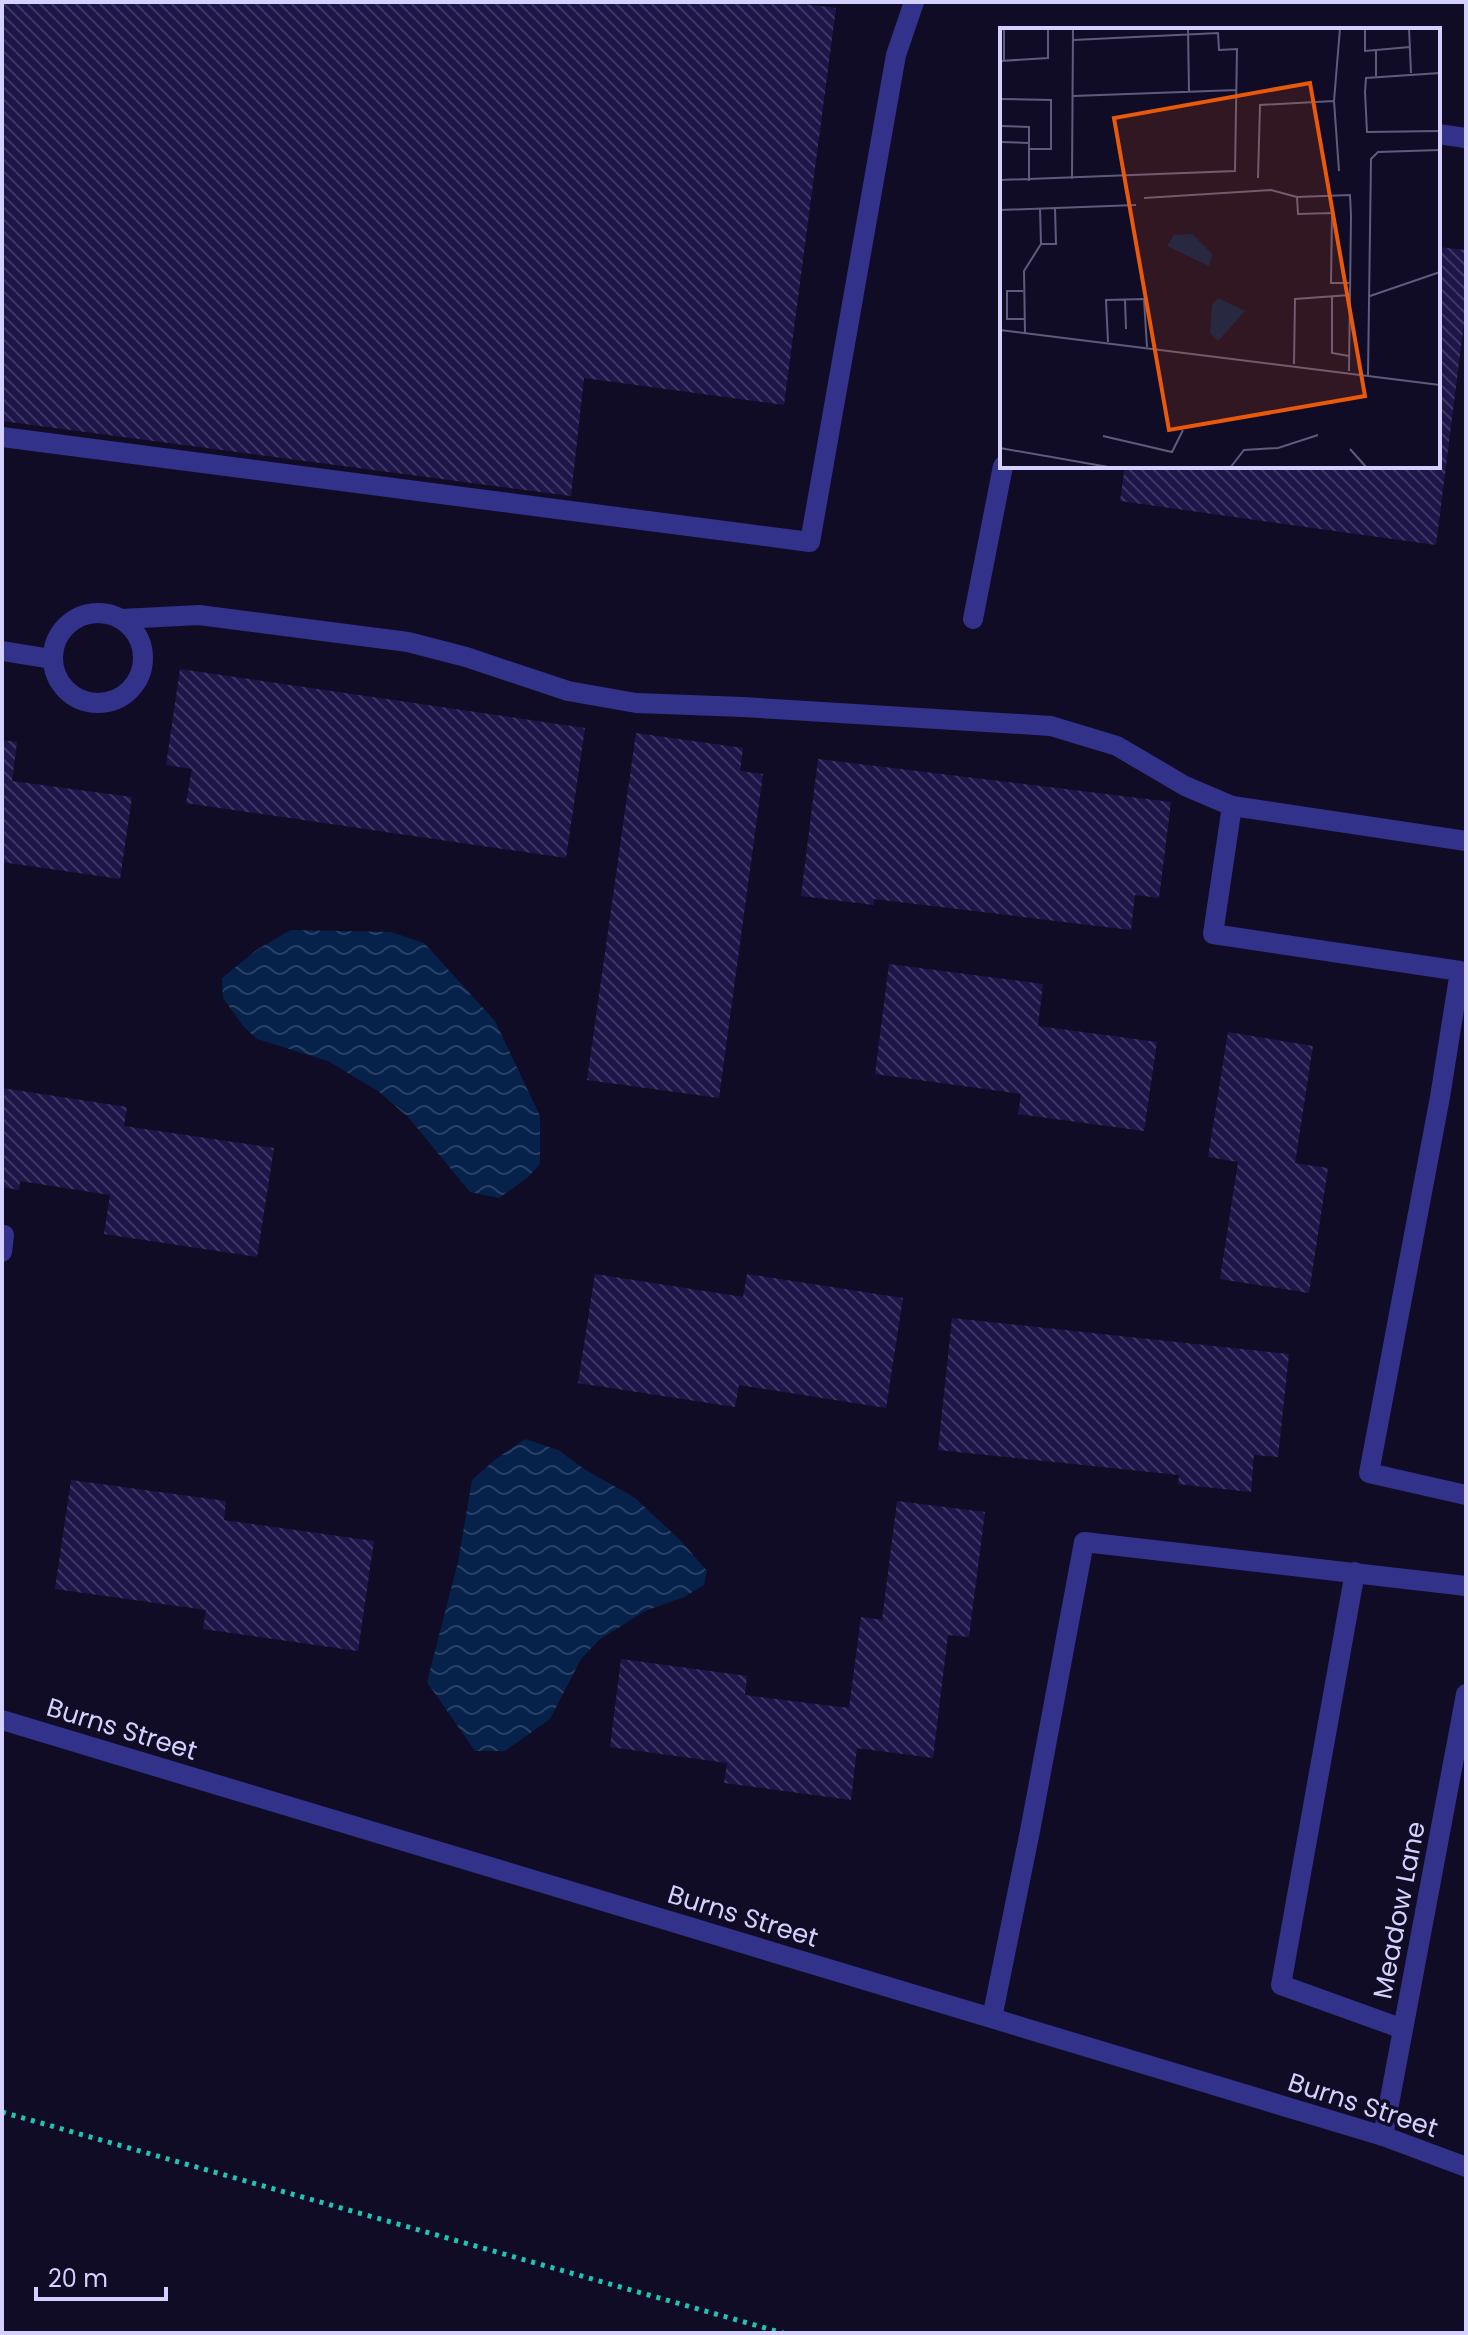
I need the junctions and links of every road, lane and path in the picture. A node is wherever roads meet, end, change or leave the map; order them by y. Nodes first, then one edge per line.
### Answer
1 (914, 2) edge
2 (1440, 134) edge
3 (1466, 138) edge
4 (2, 437) edge
5 (1003, 468) edge
6 (121, 619) junction
7 (973, 619) dead end
8 (2, 651) edge
9 (52, 659) junction
10 (1232, 806) junction
11 (1466, 841) edge
12 (1463, 971) edge
13 (1466, 1495) edge
14 (1355, 1572) junction
15 (1466, 1586) edge
16 (1466, 1694) edge
17 (2, 1720) edge
18 (992, 2018) junction
19 (1403, 2029) junction
20 (2, 2112) edge
21 (1383, 2136) junction
22 (1466, 2167) edge
23 (783, 2333) edge

1 - 4 street
2 - 3 street
5 - 7 street
6 - 9 street
6 - 9 street
6 - 10 street
8 - 9 street
10 - 11 street
10 - 12 street
12 - 13 street
14 - 15 street
14 - 18 street
14 - 19 street
16 - 19 street, Meadow Lane
17 - 18 street, Burns Street
18 - 21 street, Burns Street
19 - 21 street, Meadow Lane
20 - 23 path
21 - 22 street, Burns Street

